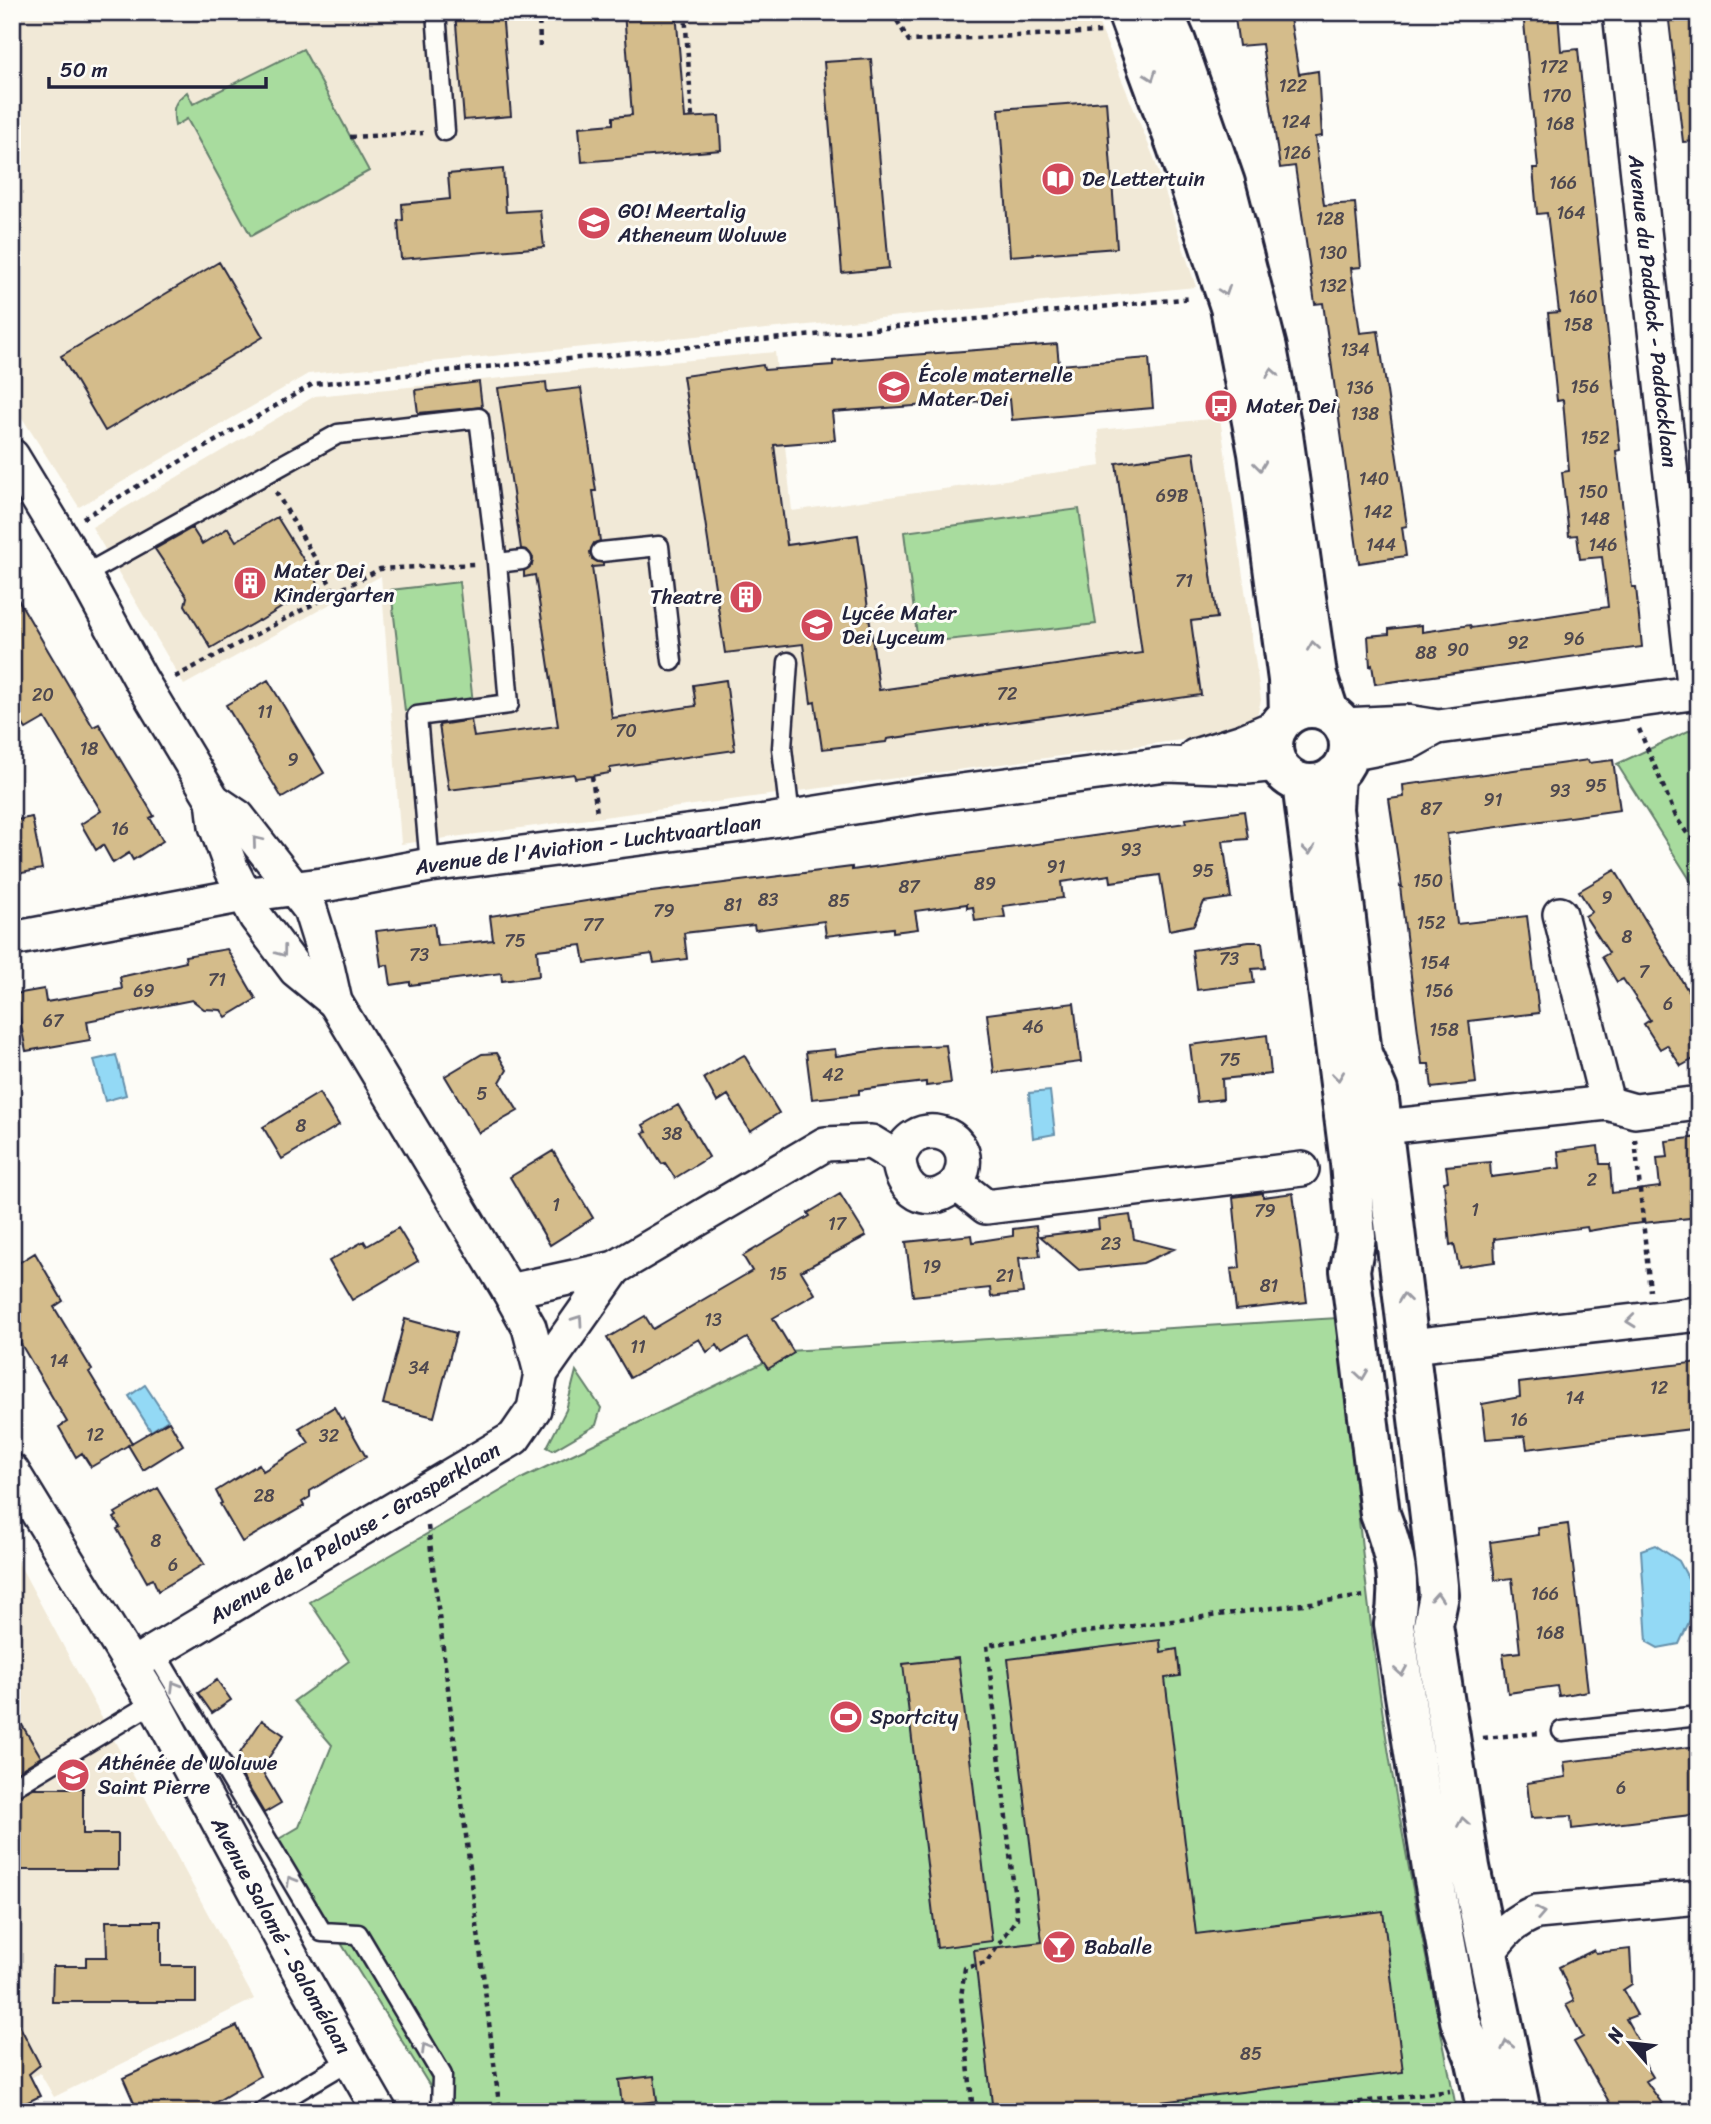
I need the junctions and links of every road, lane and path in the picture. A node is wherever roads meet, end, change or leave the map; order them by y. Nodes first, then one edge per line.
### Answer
1 (436, 12) edge
2 (539, 12) edge
3 (685, 12) edge
4 (892, 12) edge
5 (1620, 12) edge
6 (1140, 16) edge
7 (540, 46) dead end
8 (692, 118) dead end
9 (446, 131) joint
10 (350, 137) dead end
11 (1226, 295) junction
12 (12, 456) edge
13 (266, 474) junction
14 (58, 532) junction
15 (601, 551) dead end
16 (522, 560) dead end
17 (497, 562) junction
18 (84, 576) junction
19 (336, 594) junction
20 (672, 661) dead end
21 (788, 662) dead end
22 (168, 672) dead end
23 (1697, 693) edge
24 (1627, 702) junction
25 (1284, 720) junction
26 (1322, 752) junction
27 (1166, 764) junction
28 (213, 800) junction
29 (790, 817) junction
30 (1699, 850) edge
31 (430, 865) junction
32 (295, 888) junction
33 (244, 895) junction
34 (1560, 914) dead end
35 (12, 939) edge
36 (335, 1002) junction
37 (1607, 1103) junction
38 (1699, 1103) edge
39 (1383, 1127) junction
40 (1635, 1143) dead end
41 (899, 1159) junction
42 (1302, 1169) dead end
43 (957, 1184) junction
44 (615, 1268) junction
45 (509, 1291) junction
46 (1699, 1314) edge
47 (1652, 1319) junction
48 (1410, 1346) junction
49 (541, 1373) junction
50 (12, 1471) edge
51 (414, 1498) junction
52 (1367, 1596) dead end
53 (144, 1658) junction
54 (154, 1702) junction
55 (1699, 1716) edge
56 (1562, 1731) joint
57 (1451, 1742) junction
58 (12, 1788) edge
59 (1699, 1897) edge
60 (1488, 1953) junction
61 (350, 2060) junction
62 (1485, 2100) edge
63 (262, 2112) edge
64 (380, 2112) edge
65 (441, 2112) edge
66 (500, 2112) edge
67 (973, 2112) edge
68 (1279, 2112) edge
69 (1521, 2112) edge

1 - 9 lane
2 - 7 path
3 - 8 path
4 - 6 path
5 - 23 street, Avenue du Paddock - Paddocklaan
6 -> 11 street
26 -> 6 street
9 - 10 path
11 - 14 path
11 -> 25 street
12 - 14 street
13 - 17 lane
13 - 18 lane
13 - 19 path
14 - 18 street
15 - 20 lane
16 - 17 lane
17 - 19 path
17 - 31 lane
18 - 28 street
19 - 22 path
21 - 29 lane
23 - 24 street, Avenue de l'Aviation - Luchtvaartlaan
24 - 26 street, Avenue de l'Aviation - Luchtvaartlaan
24 - 30 path
25 - 26 street
25 - 26 street
25 - 27 street, Avenue de l'Aviation - Luchtvaartlaan
26 - 27 street, Avenue de l'Aviation - Luchtvaartlaan
26 - 39 street
26 -> 62 street
27 - 29 street, Avenue de l'Aviation - Luchtvaartlaan
32 -> 28 street
28 - 33 street
29 - 31 street, Avenue de l'Aviation - Luchtvaartlaan
31 - 32 street, Avenue de l'Aviation - Luchtvaartlaan
32 - 33 street, Avenue de l'Aviation - Luchtvaartlaan
32 - 36 street
33 - 35 street, Avenue de l'Aviation - Luchtvaartlaan
33 -> 36 street
34 - 37 street
36 - 45 street
37 - 38 street
37 - 39 street
48 -> 39 street
40 - 47 path
41 - 43 street
41 - 43 street
41 - 44 street, Avenue de la Pelouse - Grasperklaan
42 - 43 street
44 - 45 street, Avenue de la Pelouse - Grasperklaan
49 -> 44 street, Avenue de la Pelouse - Grasperklaan
45 - 49 street
46 - 47 street
47 -> 48 street
57 -> 48 street
49 - 51 street, Avenue de la Pelouse - Grasperklaan
50 - 53 street, Avenue Salomé - Salomélaan
51 - 53 street, Avenue de la Pelouse - Grasperklaan
51 - 66 path
52 - 67 path
53 - 54 street, Avenue Salomé - Salomélaan
65 -> 53 lane
54 - 58 lane
54 - 61 street, Avenue Salomé - Salomélaan
55 - 56 lane
56 - 57 path
60 -> 57 street
60 -> 59 street
69 -> 60 street
61 - 63 lane
61 - 64 street, Avenue Salomé - Salomélaan
62 - 68 path

